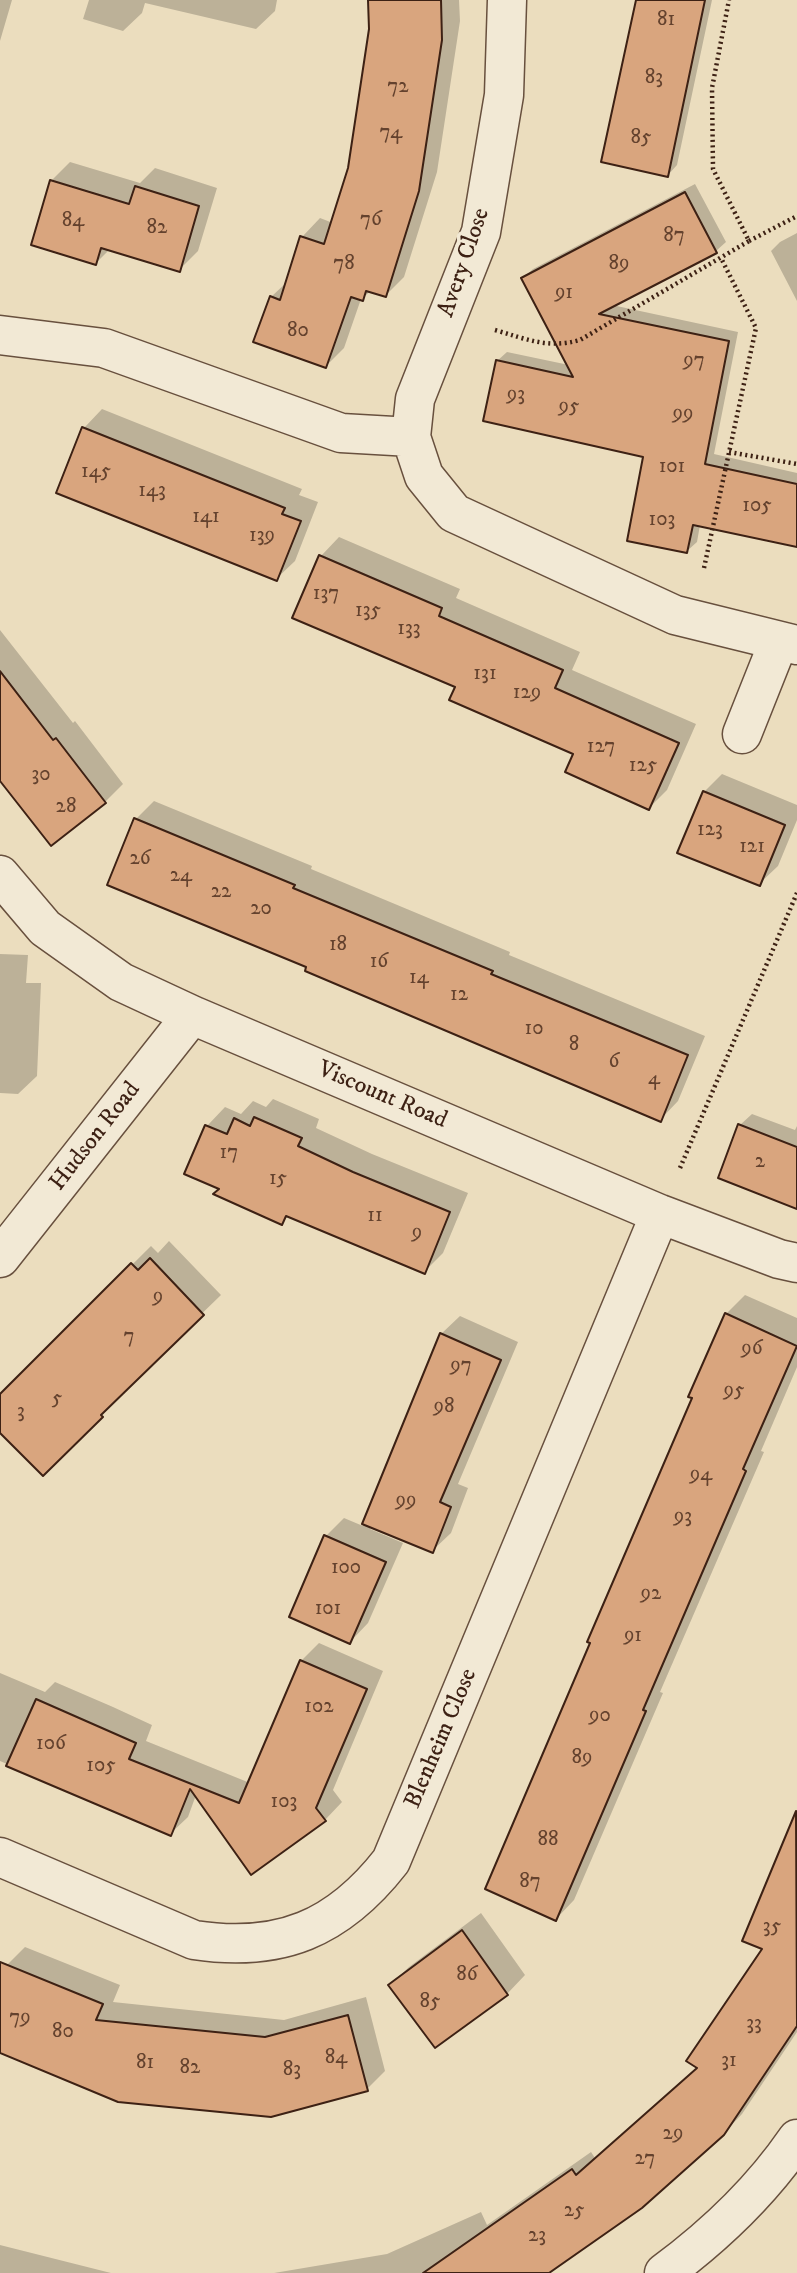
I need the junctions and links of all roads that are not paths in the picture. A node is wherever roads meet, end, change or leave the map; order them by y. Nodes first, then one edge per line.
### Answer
1 (507, 0) edge
2 (0, 335) edge
3 (411, 437) junction
4 (788, 643) edge
5 (742, 734) dead end
6 (0, 876) edge
7 (192, 1016) junction
8 (660, 1214) junction
9 (0, 1258) edge
10 (797, 1263) edge
11 (0, 1857) edge
12 (797, 2139) edge
13 (664, 2273) edge

1 - 3 street, Avery Close
2 - 3 street
3 - 4 street, Avery Close
4 - 5 street, Avery Close
6 - 7 street, Viscount Road
7 - 8 street, Viscount Road
7 - 9 street, Hudson Road
8 - 10 street, Viscount Road
8 - 11 street, Blenheim Close
12 - 13 street

